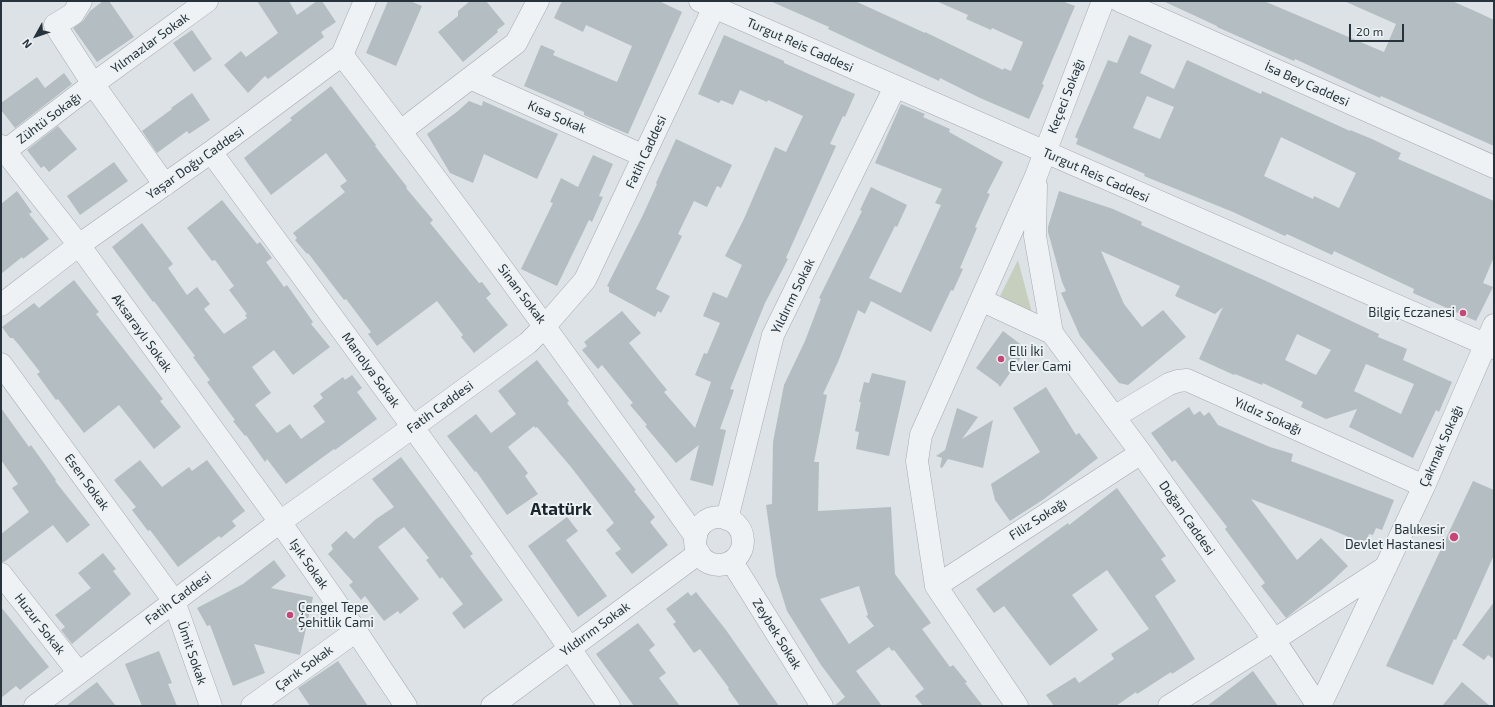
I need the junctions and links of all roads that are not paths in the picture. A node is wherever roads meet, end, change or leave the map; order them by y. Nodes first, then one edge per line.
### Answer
1 (81, 1) edge
2 (207, 1) edge
3 (365, 1) edge
4 (538, 1) edge
5 (1103, 1) edge
6 (1120, 1) edge
7 (710, 3) edge
8 (342, 55) junction
9 (470, 78) junction
10 (93, 84) junction
11 (895, 87) junction
12 (401, 131) junction
13 (3, 149) edge
14 (211, 152) junction
15 (1044, 153) junction
16 (644, 156) junction
17 (1494, 167) edge
18 (1036, 176) junction
19 (165, 185) junction
20 (79, 245) junction
21 (981, 300) junction
22 (1, 305) edge
23 (545, 326) junction
24 (1052, 333) junction
25 (1491, 339) edge
26 (1, 364) edge
27 (1114, 417) junction
28 (413, 427) junction
29 (1141, 453) junction
30 (1424, 486) junction
31 (727, 519) junction
32 (280, 522) junction
33 (697, 545) junction
34 (732, 562) junction
35 (1386, 567) junction
36 (1, 574) edge
37 (936, 586) junction
38 (174, 600) junction
39 (356, 631) junction
40 (1274, 640) junction
41 (570, 648) junction
42 (79, 673) junction
43 (1180, 703) edge
44 (35, 706) edge
45 (211, 706) edge
46 (252, 706) edge
47 (406, 706) edge
48 (492, 706) edge
49 (609, 706) edge
50 (822, 706) edge
51 (1017, 706) edge
52 (1319, 706) edge

1 - 10 street
2 - 10 street, Yılmazlar Sokak
3 - 8 street
4 - 9 street
5 - 15 street, Keçeci Sokağı
6 - 17 street, İsa Bey Caddesi
7 - 11 street, Turgut Reis Caddesi
7 - 16 street, Fatih Caddesi
8 - 12 street, Sinan Sokak
8 - 14 street, Yaşar Doğu Caddesi
9 - 12 street
9 - 16 street, Kısa Sokak
10 - 13 street, Zühtü Sokağı
10 - 19 street
11 - 15 street, Turgut Reis Caddesi
11 - 31 street, Yıldırım Sokak
12 - 23 street, Sinan Sokak
13 - 20 street, Aksaraylı Sokak
14 - 19 street, Yaşar Doğu Caddesi
14 - 28 street, Manolya Sokak
15 - 18 street, Keçeci Sokağı
15 - 25 street, Turgut Reis Caddesi
16 - 23 street, Fatih Caddesi
18 - 21 street, Keçeci Sokağı
18 - 24 street, Doğan Caddesi
19 - 20 street, Yaşar Doğu Caddesi
20 - 22 street, Yaşar Doğu Caddesi
20 - 32 street, Aksaraylı Sokak
21 - 24 street, Doğan Caddesi
21 - 37 street, Keçeci Sokağı
23 - 28 street, Fatih Caddesi
23 - 33 street, Sinan Sokak
24 - 27 street, Doğan Caddesi
25 - 30 street, Çakmak Sokağı
26 - 38 street, Esen Sokak
27 - 29 street, Doğan Caddesi
27 - 30 street, Yıldız Sokağı
28 - 32 street, Fatih Caddesi
28 - 41 street, Manolya Sokak
29 - 37 street, Filiz Sokağı
29 - 40 street, Doğan Caddesi
30 - 35 street, Çakmak Sokağı
31 - 33 street
31 - 34 street
32 - 38 street, Fatih Caddesi
32 - 39 street, Işık Sokak
33 - 34 street
33 - 41 street, Yıldırım Sokak
34 - 50 street, Zeybek Sokak
35 - 40 street
35 - 52 street, Çakmak Sokağı
36 - 42 street, Huzur Sokak
37 - 51 street
38 - 42 street, Fatih Caddesi
38 - 45 street, Ümit Sokak
39 - 46 street, Çarık Sokak
39 - 47 street, Işık Sokak
40 - 43 street
40 - 52 street, Doğan Caddesi
41 - 48 street, Yıldırım Sokak
41 - 49 street, Manolya Sokak
42 - 44 street, Fatih Caddesi

